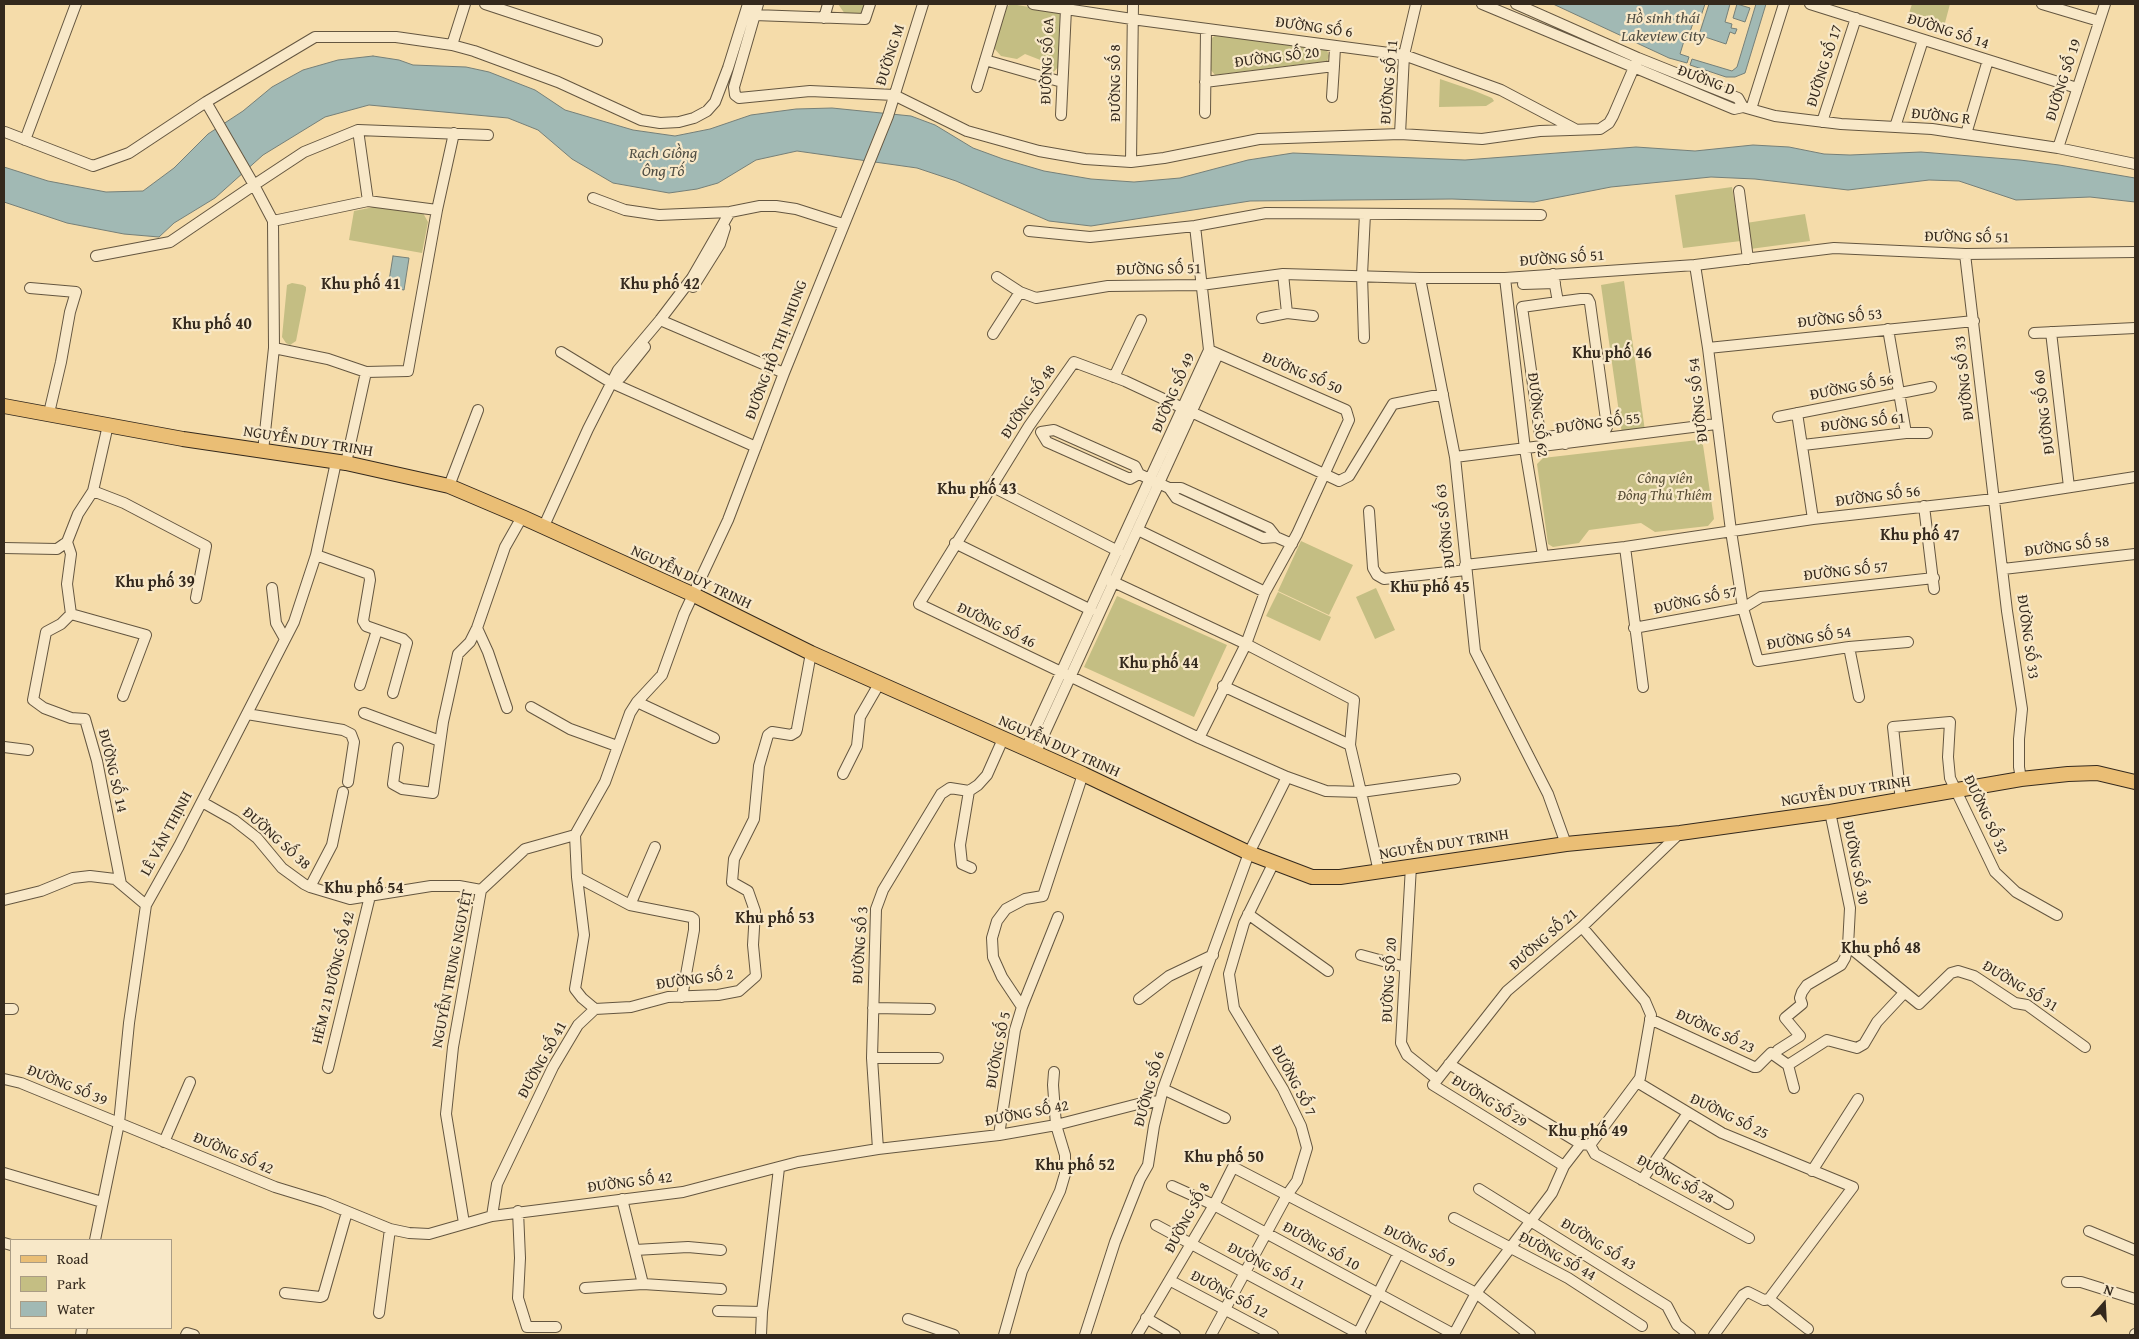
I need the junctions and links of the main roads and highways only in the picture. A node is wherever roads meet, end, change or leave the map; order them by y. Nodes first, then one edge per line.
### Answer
1 (4, 406) edge
2 (2135, 782) edge

1 - 2 main road, NGUYỄN DUY TRINH

